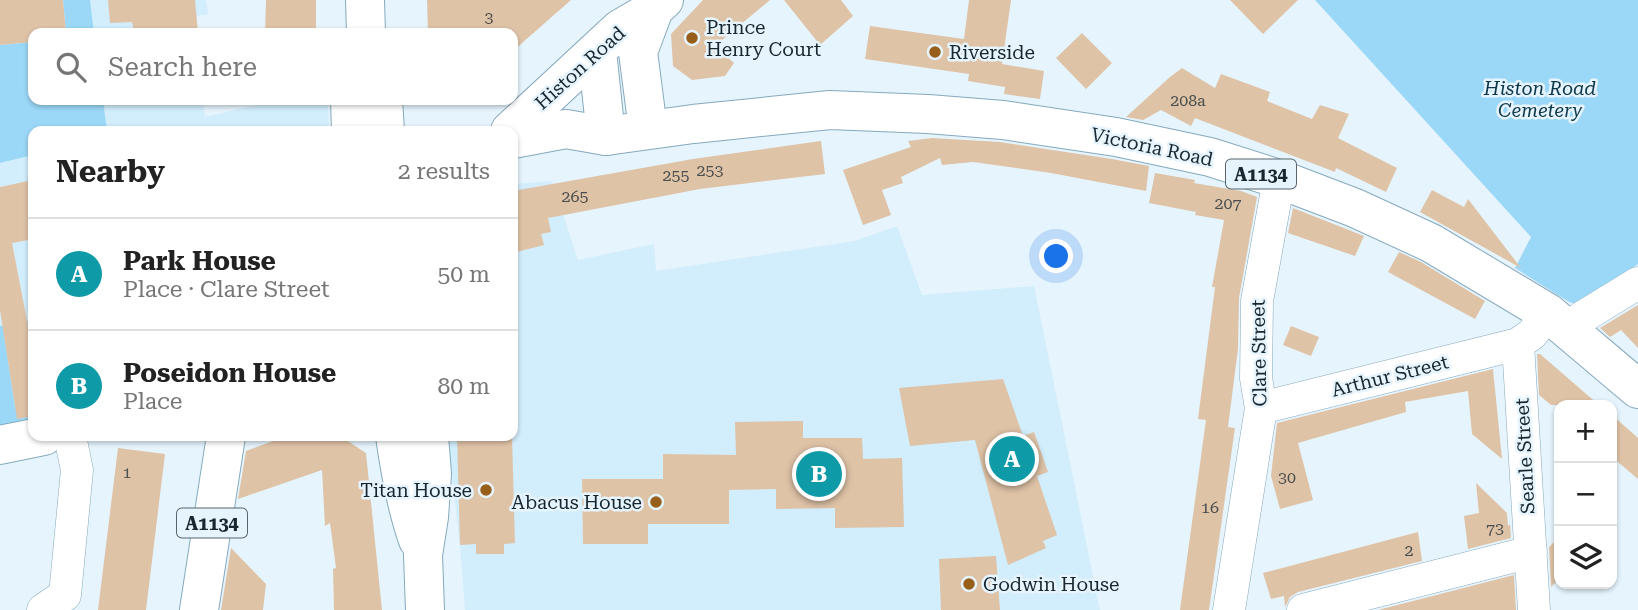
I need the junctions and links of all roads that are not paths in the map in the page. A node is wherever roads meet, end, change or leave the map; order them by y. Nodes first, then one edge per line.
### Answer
1 (365, 0) edge
2 (659, 4) edge
3 (366, 28) edge
4 (597, 51) junction
5 (350, 105) edge
6 (383, 105) edge
7 (351, 126) edge
8 (384, 126) edge
9 (515, 126) edge
10 (648, 129) junction
11 (606, 135) junction
12 (518, 138) edge
13 (518, 165) edge
14 (1279, 179) junction
15 (1638, 282) edge
16 (1558, 322) junction
17 (1518, 344) junction
18 (1638, 389) edge
19 (1261, 408) junction
20 (28, 439) edge
21 (71, 441) edge
22 (225, 441) edge
23 (396, 441) edge
24 (429, 441) edge
25 (0, 445) edge
26 (1531, 552) junction
27 (423, 555) junction
28 (43, 610) edge
29 (199, 610) edge
30 (425, 610) edge
31 (1230, 610) edge
32 (1303, 610) edge
33 (1534, 610) edge

1 - 3 main road
2 - 4 main road, Histon Road
2 - 10 main road, Histon Road
4 - 9 main road, Histon Road
4 - 11 main road
5 - 7 main road
6 - 8 main road
10 - 11 main road, Victoria Road / A1134
10 - 14 main road, Victoria Road / A1134
11 - 12 main road, Victoria Road / A1134
11 - 13 main road, Victoria Road / A1134
14 - 16 main road, Victoria Road / A1134
14 - 19 street, Clare Street
15 - 16 street
16 - 17 street
16 - 18 main road, Victoria Road / A1134
17 - 19 street, Arthur Street
17 - 26 street, Searle Street
19 - 31 street, Clare Street
20 - 25 main road
21 - 28 street
22 - 29 main road, A1134
23 - 27 main road
24 - 27 main road
26 - 32 street
26 - 33 street, Searle Street
27 - 30 main road

